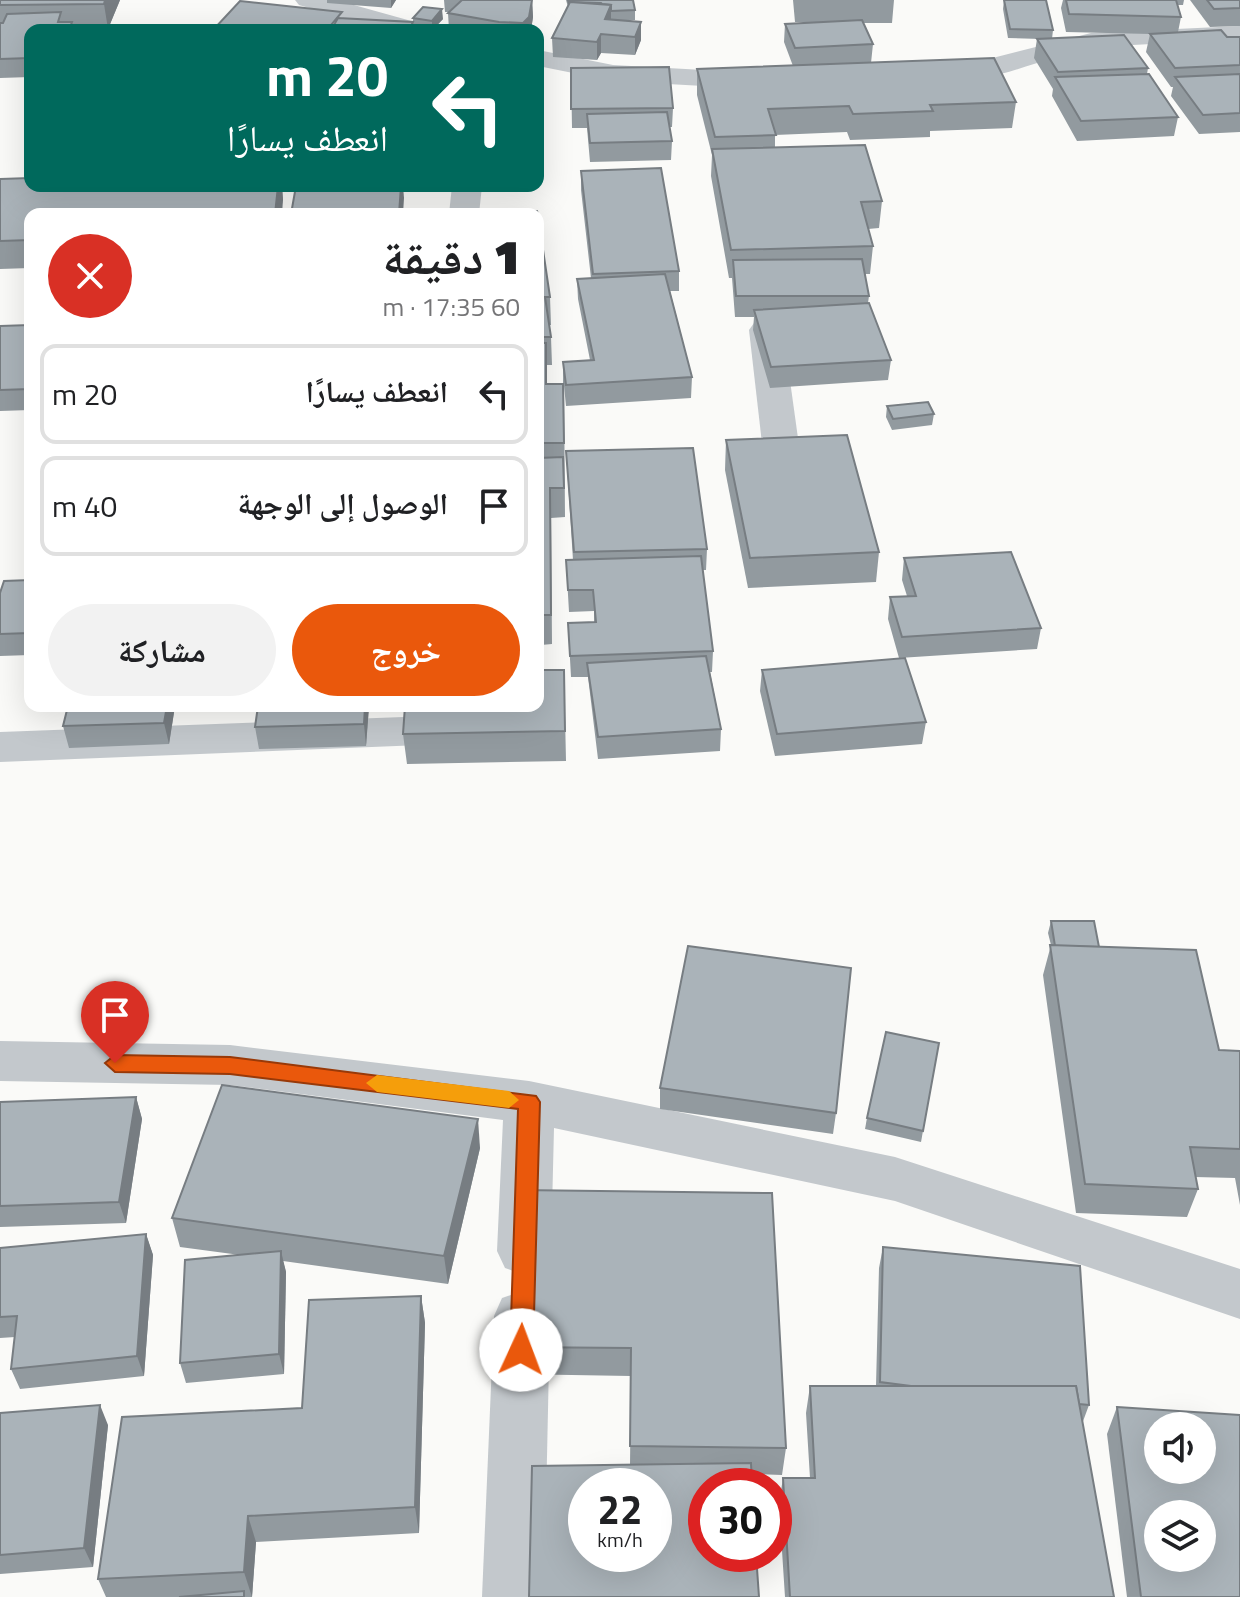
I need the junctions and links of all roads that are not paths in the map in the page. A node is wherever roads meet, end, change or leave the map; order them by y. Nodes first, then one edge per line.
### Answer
1 (308, 0) edge
2 (392, 24) edge
3 (1033, 26) edge
4 (1240, 34) edge
5 (1047, 53) junction
6 (544, 59) edge
7 (906, 76) edge
8 (780, 82) edge
9 (761, 295) edge
10 (787, 521) edge
11 (454, 712) edge
12 (0, 747) edge
13 (0, 1061) edge
14 (529, 1102) junction
15 (1240, 1294) edge
16 (513, 1597) edge

1 - 2 street
3 - 5 street
4 - 5 street
5 - 7 street
6 - 8 street
9 - 10 street
11 - 12 street
13 - 14 street
14 - 15 street
14 - 16 street

